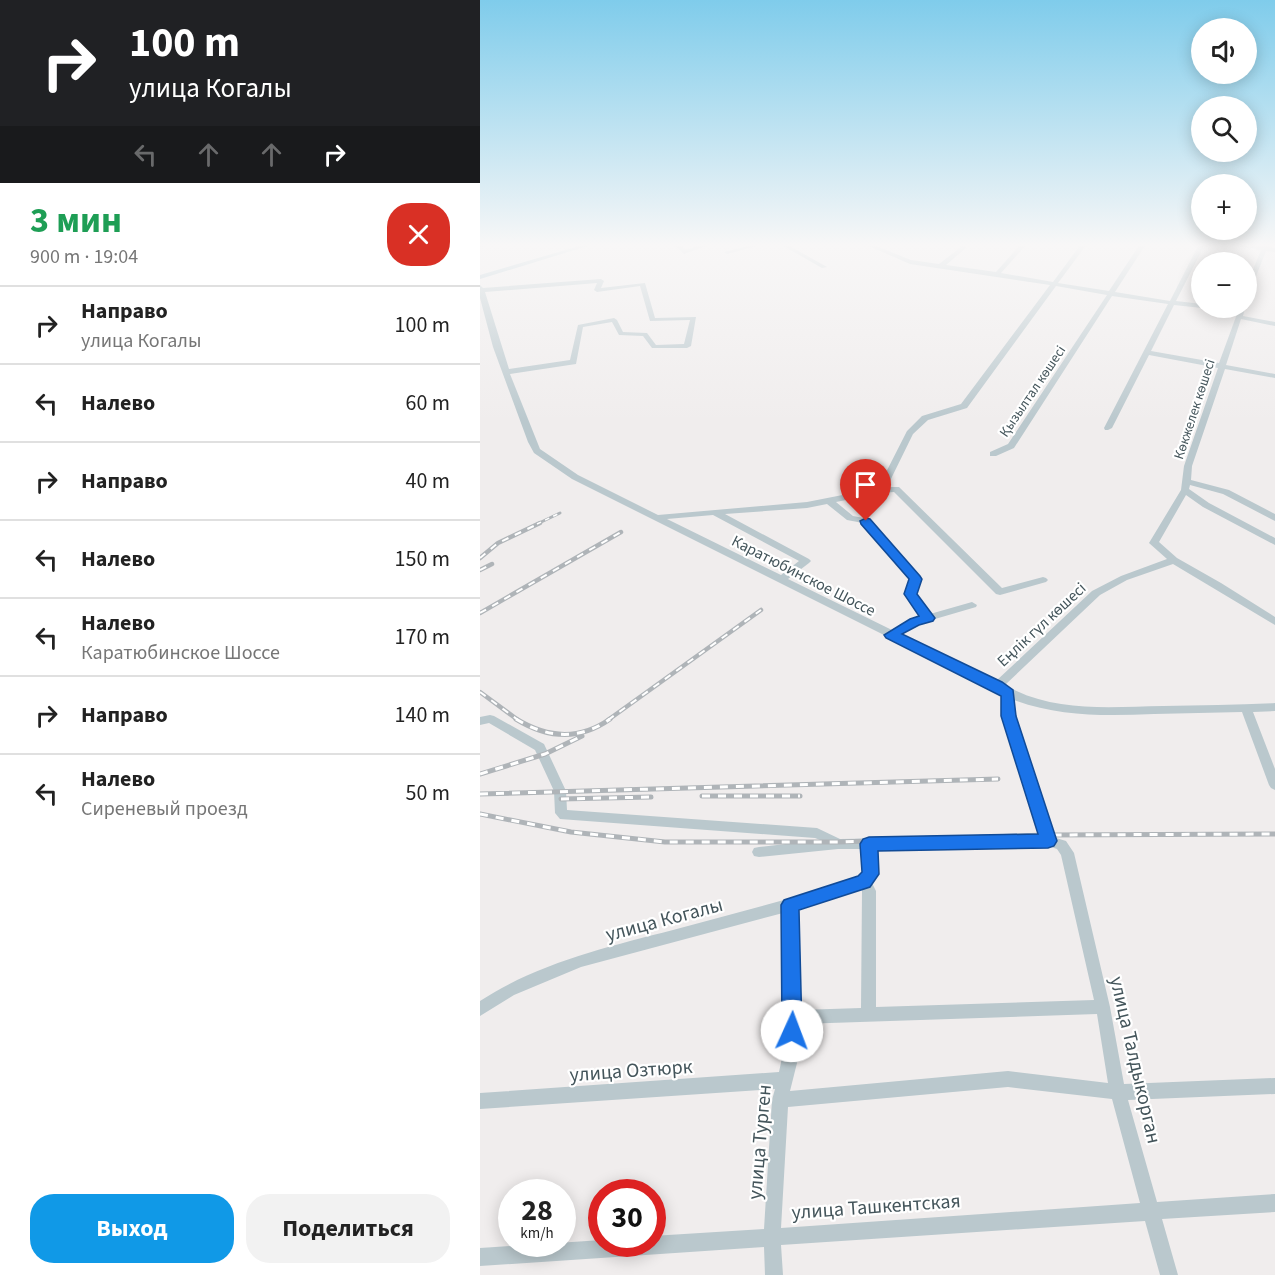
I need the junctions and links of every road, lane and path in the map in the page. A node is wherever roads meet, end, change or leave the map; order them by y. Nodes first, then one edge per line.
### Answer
1 (485, 304) edge
2 (648, 304) edge
3 (1040, 304) edge
4 (1106, 304) edge
5 (1171, 304) edge
6 (1238, 318) edge
7 (1257, 318) edge
8 (1275, 324) edge
9 (1146, 352) junction
10 (1222, 366) junction
11 (506, 372) junction
12 (1275, 376) edge
13 (1108, 428) dead end
14 (993, 454) dead end
15 (1186, 486) junction
16 (881, 490) junction
17 (828, 501) junction
18 (714, 513) junction
19 (658, 518) junction
20 (1275, 518) edge
21 (1275, 542) edge
22 (1174, 560) junction
23 (780, 580) junction
24 (1043, 580) dead end
25 (972, 605) dead end
26 (928, 618) junction
27 (1275, 622) edge
28 (891, 635) junction
29 (996, 686) junction
30 (1008, 694) junction
31 (1275, 707) edge
32 (1246, 708) junction
33 (480, 721) edge
34 (1275, 785) edge
35 (1048, 841) junction
36 (838, 844) junction
37 (869, 844) junction
38 (759, 852) dead end
39 (864, 882) junction
40 (790, 905) junction
41 (1103, 1007) junction
42 (480, 1009) edge
43 (868, 1014) junction
44 (793, 1017) junction
45 (784, 1080) junction
46 (1275, 1086) edge
47 (1118, 1092) junction
48 (780, 1100) junction
49 (480, 1101) edge
50 (1275, 1203) edge
51 (1151, 1211) junction
52 (772, 1236) junction
53 (480, 1257) edge
54 (774, 1275) edge
55 (1168, 1275) edge

1 - 11 street, Каратюбинское Шоссе
2 - 11 street
3 - 16 street
4 - 14 street, Қызылтал көшесі
5 - 9 street
6 - 10 street, Көкжелек көшесі
7 - 8 street
9 - 10 street
9 - 13 street
10 - 12 street
10 - 15 street, Көкжелек көшесі
11 - 19 street, Каратюбинское Шоссе
15 - 20 street
15 - 21 street
15 - 22 street, Көкжелек көшесі
16 - 17 street
16 - 24 street
17 - 18 street
17 - 26 street
18 - 19 street
18 - 23 street
19 - 23 street, Каратюбинское Шоссе
22 - 27 street
22 - 29 street, Еңлік гүл көшесі
23 - 28 street, Каратюбинское Шоссе
25 - 26 street
26 - 28 street
28 - 29 street, Каратюбинское Шоссе
29 - 30 street, Каратюбинское Шоссе
30 - 32 street, Каратюбинское Шоссе
30 - 35 street
31 - 32 street, Каратюбинское Шоссе
32 - 34 street
33 - 36 street
35 - 37 street
35 - 41 street, улица Талдыкорган
36 - 37 street
36 - 38 street
37 - 39 street
39 - 40 street, улица Когалы
39 - 43 street
40 - 42 street, улица Когалы
40 - 44 street, улица Турген
41 - 43 street
41 - 47 street, улица Талдыкорган
43 - 44 street
44 - 45 street, улица Турген
45 - 48 street, улица Турген
45 - 49 street, улица Озтюрк
46 - 47 street
47 - 48 street
47 - 51 street, улица Талдыкорган
48 - 52 street, улица Турген
50 - 51 street, улица Ташкентская
51 - 52 street, улица Ташкентская
51 - 55 street, улица Талдыкорган
52 - 53 street, улица Ташкентская
52 - 54 street, улица Турген

